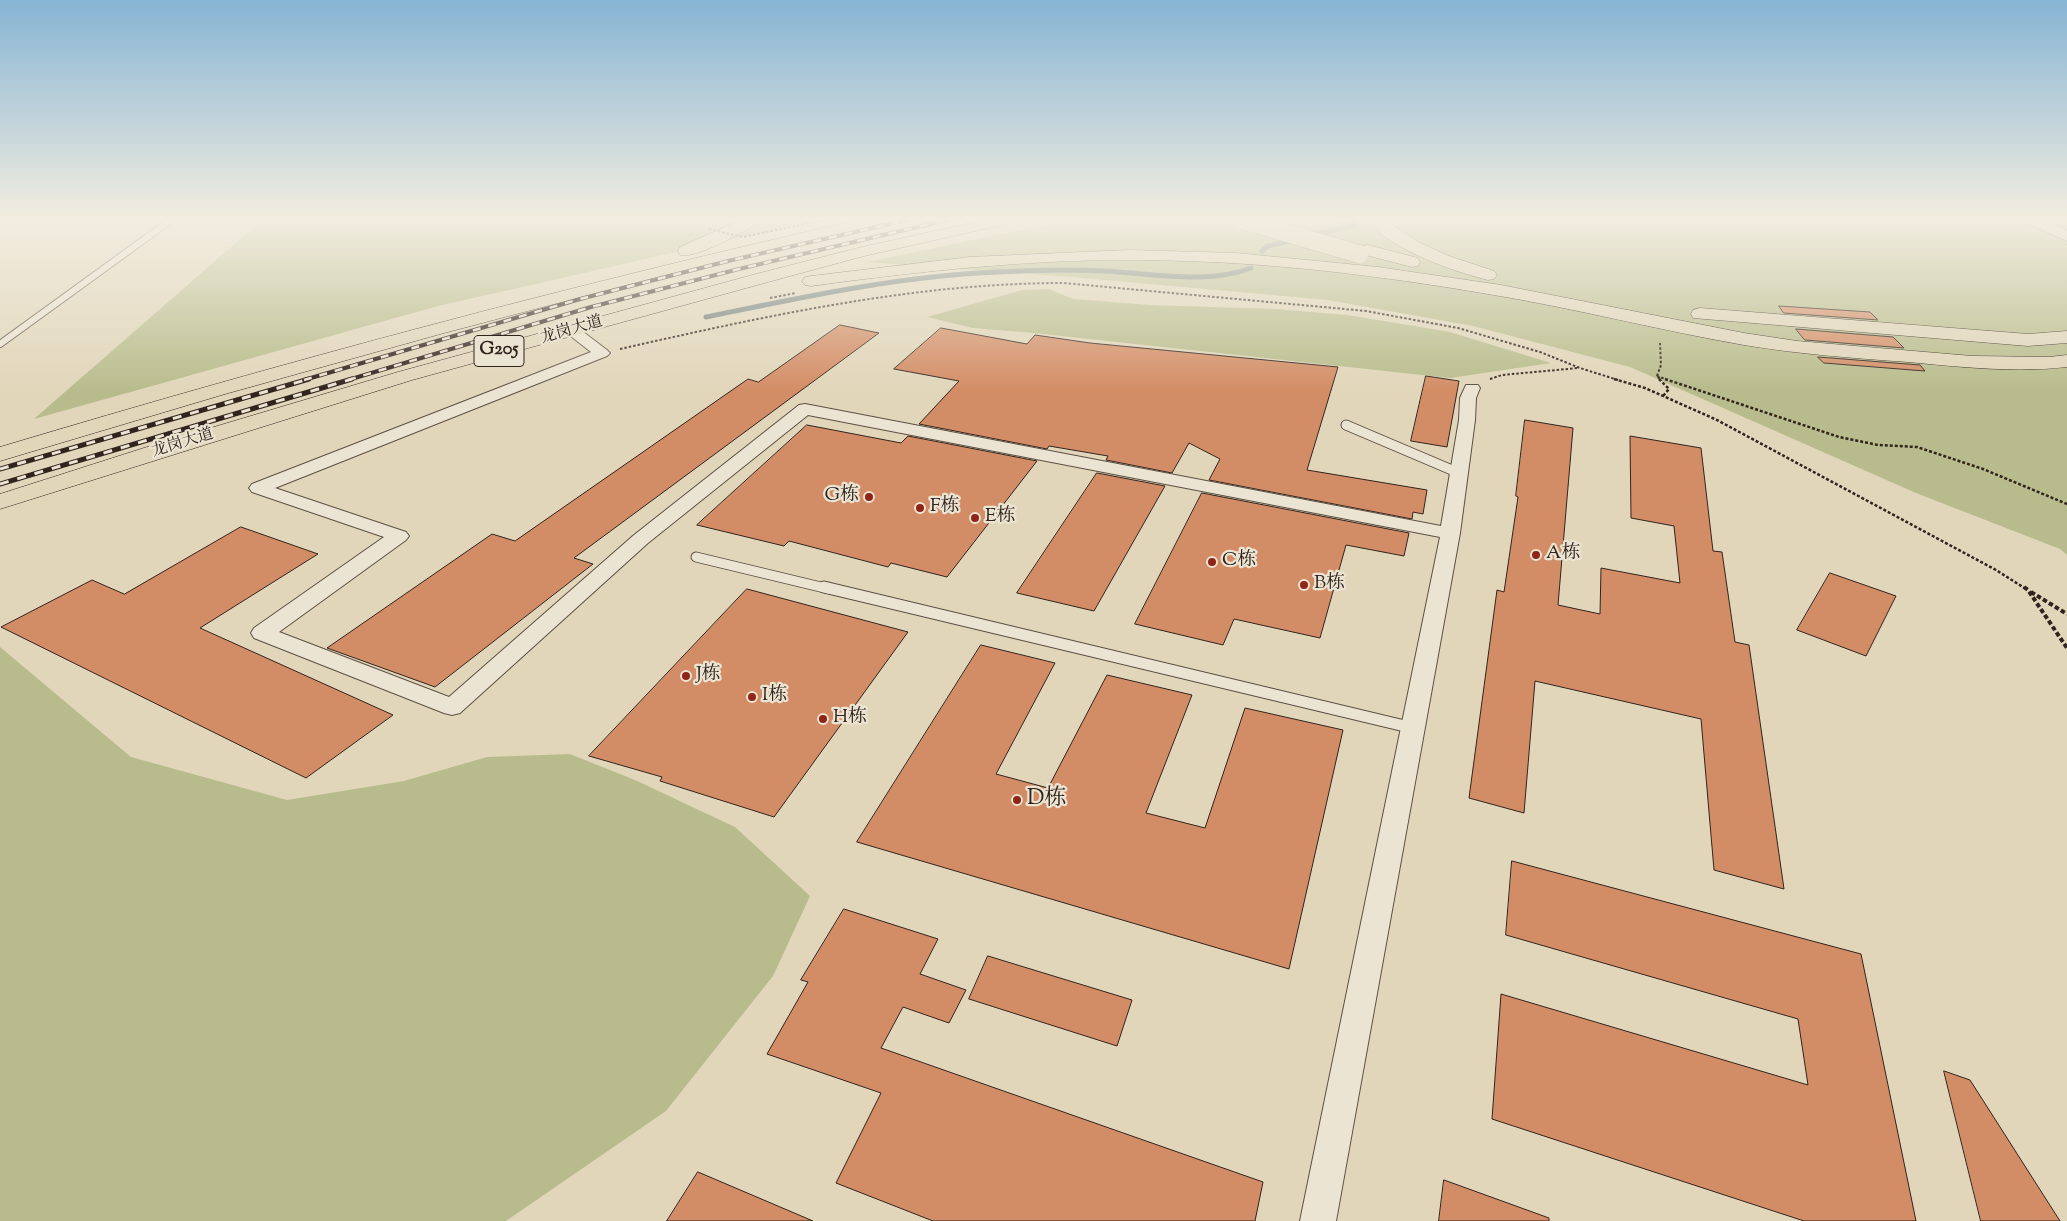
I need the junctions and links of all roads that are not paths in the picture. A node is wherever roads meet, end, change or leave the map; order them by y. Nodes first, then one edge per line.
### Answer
1 (92, 277) edge
2 (616, 277) edge
3 (635, 277) edge
4 (770, 277) edge
5 (845, 277) edge
6 (1414, 277) edge
7 (1447, 277) edge
8 (1469, 277) edge
9 (1497, 277) edge
10 (584, 289) junction
11 (1520, 294) junction
12 (1585, 298) junction
13 (640, 312) junction
14 (573, 331) junction
15 (2067, 338) edge
16 (0, 344) edge
17 (2067, 361) edge
18 (1472, 388) road end
19 (1346, 425) dead end
20 (0, 454) edge
21 (1459, 473) junction
22 (0, 502) edge
23 (1450, 533) junction
24 (696, 557) dead end
25 (1413, 728) junction
26 (1318, 1221) edge

1 - 16 lane
2 - 10 highway
3 - 10 highway, 龙岗大道 / G205
4 - 13 highway, 龙岗大道 / G205
5 - 13 highway
6 - 11 highway
7 - 11 highway
8 - 12 highway
9 - 12 highway
10 - 20 highway, 龙岗大道 / G205
11 - 17 highway
12 - 15 highway
13 - 14 highway, 龙岗大道 / G205
14 - 22 highway, 龙岗大道 / G205
14 - 23 street
18 - 21 street
19 - 21 lane
21 - 23 street
23 - 25 street
24 - 25 lane
25 - 26 street

